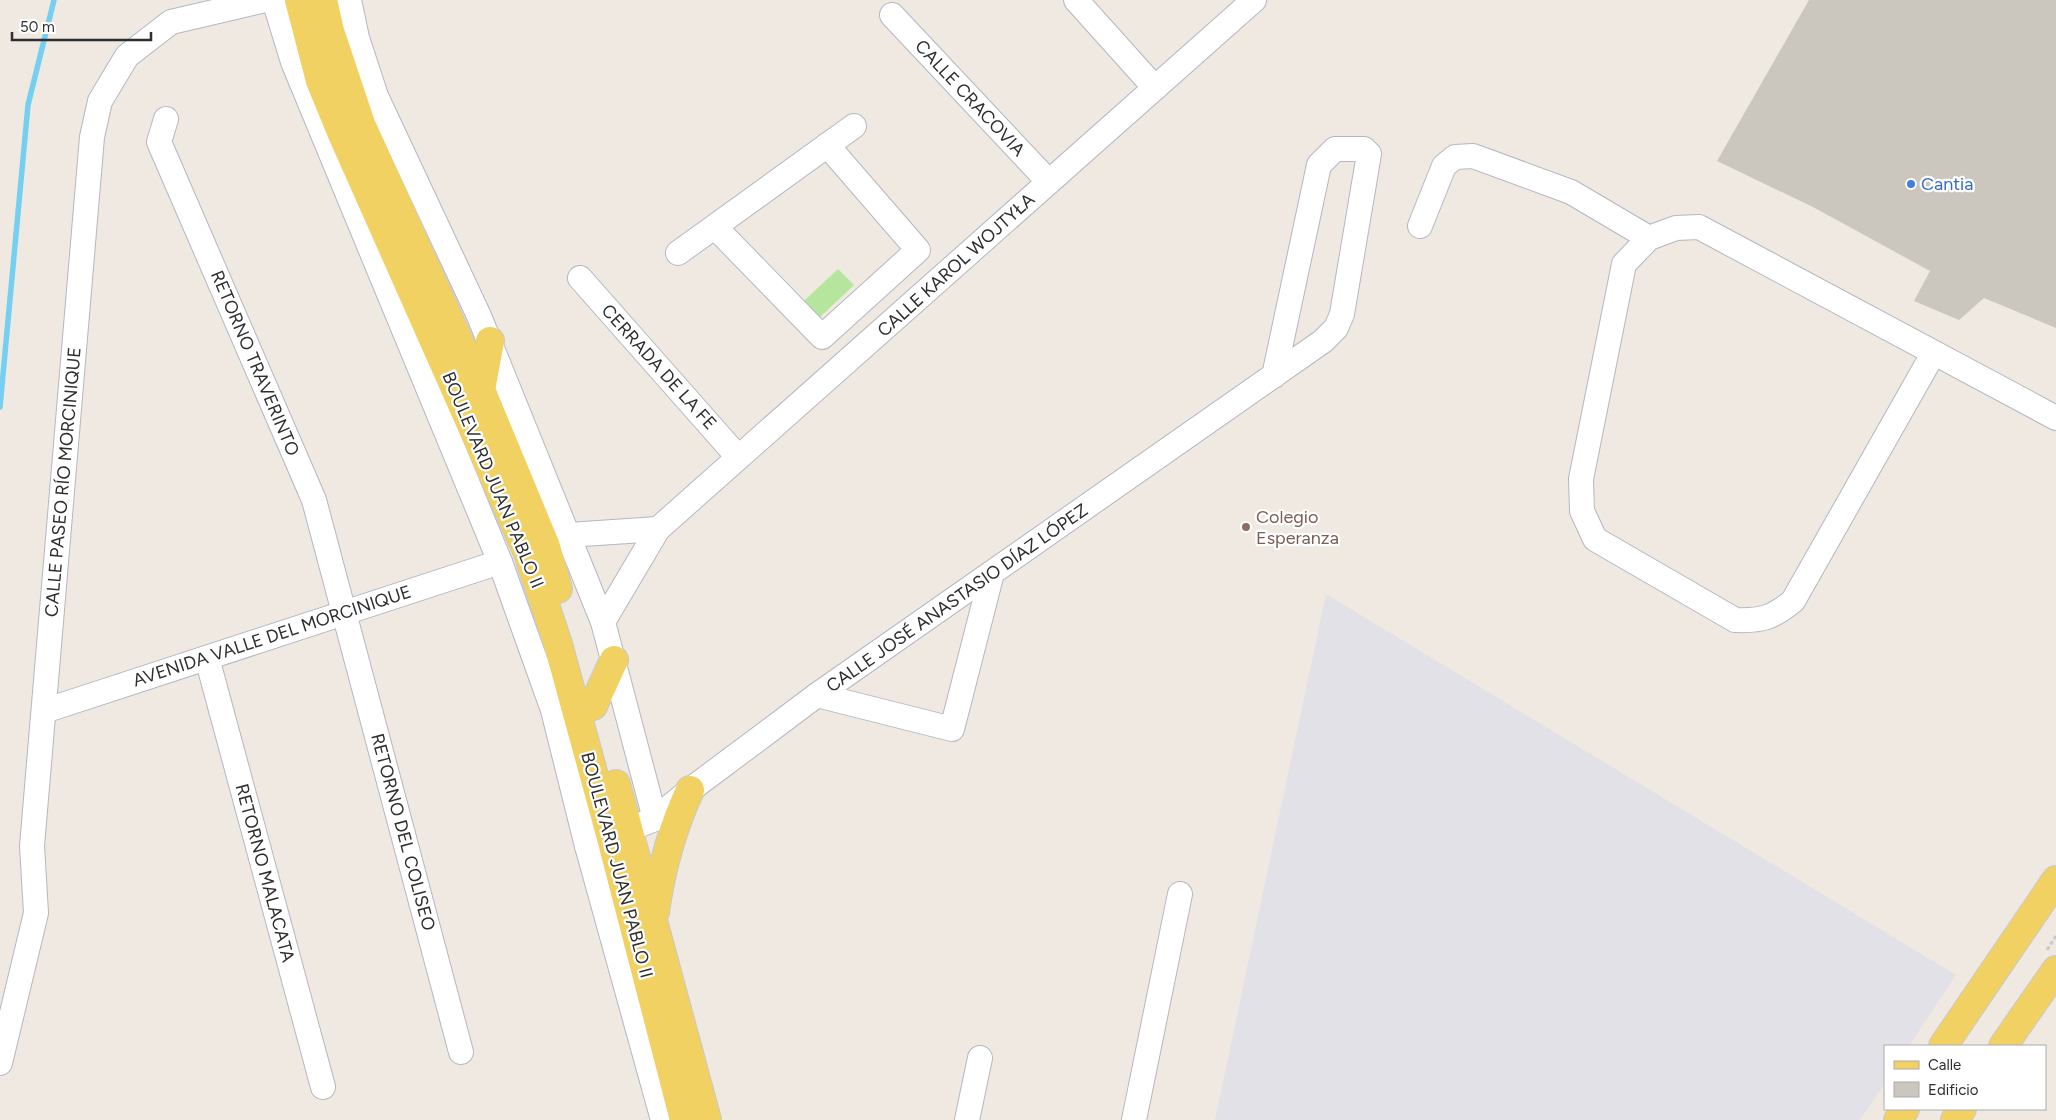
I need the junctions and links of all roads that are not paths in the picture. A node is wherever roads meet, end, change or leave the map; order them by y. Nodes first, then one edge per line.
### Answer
1 (265, 0) edge
2 (274, 0) edge
3 (298, 0) edge
4 (323, 0) edge
5 (1076, 0) edge
6 (1254, 0) edge
7 (352, 2) edge
8 (892, 15) dead end
9 (1154, 88) junction
10 (376, 96) junction
11 (166, 119) dead end
12 (362, 124) junction
13 (854, 126) dead end
14 (828, 145) junction
15 (1049, 182) junction
16 (1420, 226) dead end
17 (714, 227) junction
18 (1649, 238) junction
19 (678, 253) dead end
20 (580, 278) dead end
21 (882, 282) junction
22 (856, 306) junction
23 (906, 309) junction
24 (880, 332) junction
25 (490, 341) junction
26 (1933, 354) junction
27 (1274, 376) junction
28 (480, 390) junction
29 (2056, 418) edge
30 (738, 457) junction
31 (658, 529) junction
32 (568, 535) junction
33 (500, 562) junction
34 (992, 573) junction
35 (344, 613) junction
36 (603, 622) junction
37 (206, 658) junction
38 (614, 660) junction
39 (817, 696) junction
40 (593, 706) junction
41 (44, 711) junction
42 (690, 790) junction
43 (656, 819) junction
44 (609, 838) junction
45 (2056, 880) edge
46 (1180, 894) dead end
47 (654, 921) junction
48 (2056, 970) edge
49 (1944, 1045) edge
50 (2004, 1045) edge
51 (461, 1052) dead end
52 (980, 1058) dead end
53 (0, 1063) edge
54 (652, 1079) joint
55 (323, 1087) dead end
56 (675, 1116) edge
57 (707, 1120) edge
58 (967, 1120) edge
59 (1134, 1120) edge

1 - 41 street, CALLE PASEO RÍO MORCINIQUE
2 - 33 street, BOULEVARD JUAN PABLO II
3 - 44 main road, BOULEVARD JUAN PABLO II
4 - 12 main road, BOULEVARD JUAN PABLO II
5 - 9 street
6 - 9 street, CALLE KAROL WOJTYŁA
7 - 10 street
8 - 15 street, CALLE CRACOVIA
9 - 15 street, CALLE KAROL WOJTYŁA
10 - 12 street
10 - 25 street
11 - 35 street, RETORNO TRAVERINTO
12 - 28 main road, BOULEVARD JUAN PABLO II
13 - 14 street
14 - 17 street
14 - 21 street
15 - 23 street, CALLE KAROL WOJTYŁA
16 - 18 street
17 - 19 street
17 - 22 street
18 - 26 street
18 - 26 street
20 - 30 street, CERRADA DE LA FE
21 - 22 street
21 - 23 street
22 - 24 street
23 - 24 street, CALLE KAROL WOJTYŁA
24 - 30 street, CALLE KAROL WOJTYŁA
25 - 28 main road
25 - 32 street
26 - 29 street
27 - 27 street, CALLE JOSÉ ANASTASIO DÍAZ LÓPEZ
27 - 34 street, CALLE JOSÉ ANASTASIO DÍAZ LÓPEZ
28 - 40 main road, BOULEVARD JUAN PABLO II
30 - 31 street, CALLE KAROL WOJTYŁA
31 - 32 street
31 - 36 street, CALLE KAROL WOJTYŁA
32 - 36 street
33 - 35 street, AVENIDA VALLE DEL MORCINIQUE
33 - 44 street, BOULEVARD JUAN PABLO II
34 - 39 street, CALLE JOSÉ ANASTASIO DÍAZ LÓPEZ
34 - 39 street
35 - 37 street, AVENIDA VALLE DEL MORCINIQUE
35 - 51 street, RETORNO DEL COLISEO
36 - 38 street
37 - 41 street, AVENIDA VALLE DEL MORCINIQUE
37 - 55 street, RETORNO MALACATA
38 - 40 main road
38 - 43 street
39 - 42 street, CALLE JOSÉ ANASTASIO DÍAZ LÓPEZ
40 - 44 main road, BOULEVARD JUAN PABLO II
41 - 53 street, CALLE PASEO RÍO MORCINIQUE
42 - 43 street, CALLE JOSÉ ANASTASIO DÍAZ LÓPEZ
42 - 47 main road
43 - 44 street, CALLE JOSÉ ANASTASIO DÍAZ LÓPEZ
44 - 47 main road, BOULEVARD JUAN PABLO II
44 - 54 street, BOULEVARD JUAN PABLO II
44 - 56 main road, BOULEVARD JUAN PABLO II
45 - 49 main road
46 - 59 street
47 - 57 main road, BOULEVARD JUAN PABLO II
48 - 50 main road
52 - 58 street
54 - 56 main road

